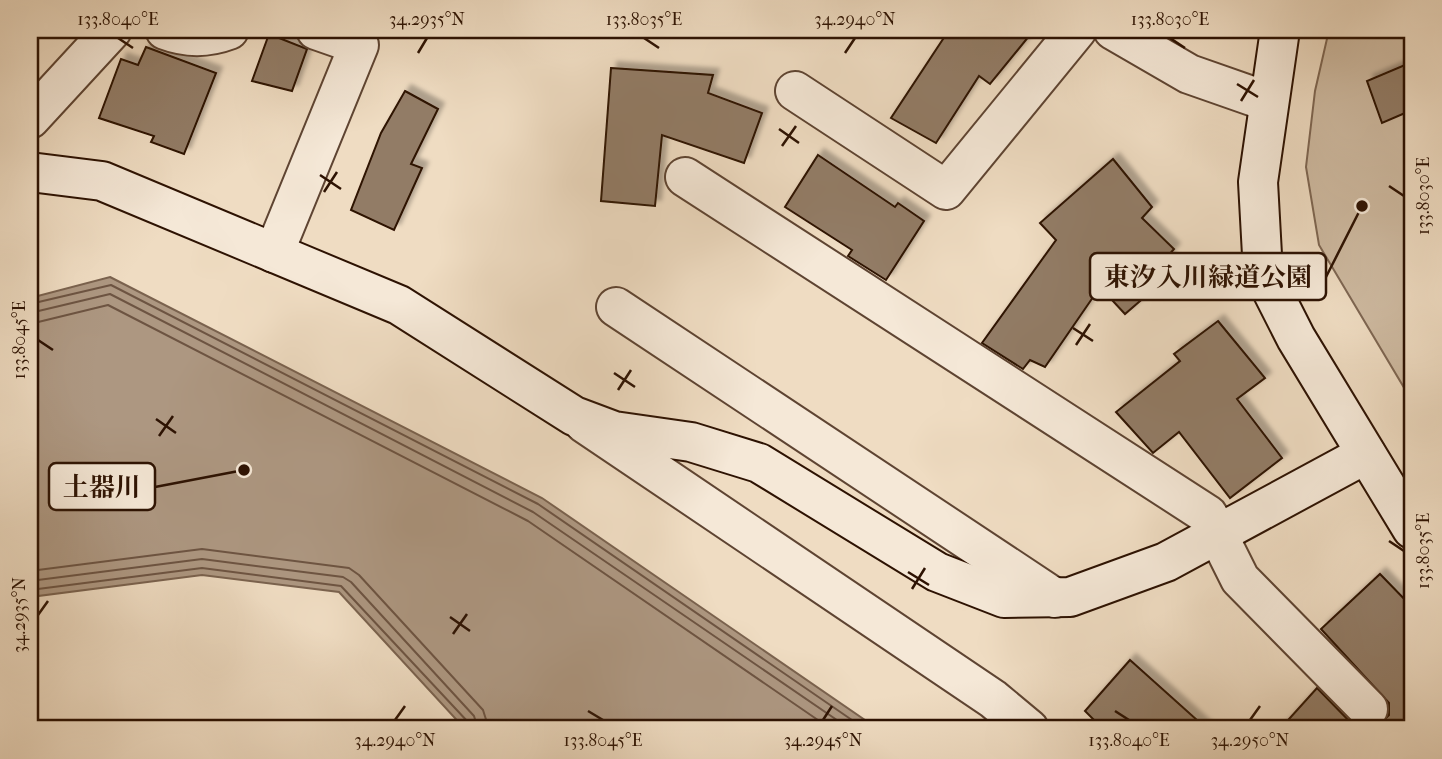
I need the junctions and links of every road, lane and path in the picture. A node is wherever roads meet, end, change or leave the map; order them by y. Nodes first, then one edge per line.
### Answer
1 (112, 30) edge
2 (165, 30) edge
3 (229, 30) edge
4 (316, 30) edge
5 (1077, 30) edge
6 (1113, 30) edge
7 (1280, 30) edge
8 (795, 91) dead end
9 (1269, 102) junction
10 (30, 118) edge
11 (30, 172) edge
12 (685, 177) dead end
13 (274, 253) junction
14 (616, 307) dead end
15 (574, 416) junction
16 (1366, 454) junction
17 (1412, 529) edge
18 (1217, 534) junction
19 (1055, 598) junction
20 (1368, 709) dead end
21 (1029, 729) edge

1 - 10 street
2 - 3 street
4 - 13 street
5 - 8 street
6 - 9 street
7 - 9 street
9 - 16 street
11 - 13 street
12 - 18 street
13 - 15 street
14 - 19 street
15 - 19 street
15 - 21 street
16 - 17 street
16 - 18 street
18 - 19 street
18 - 20 street

